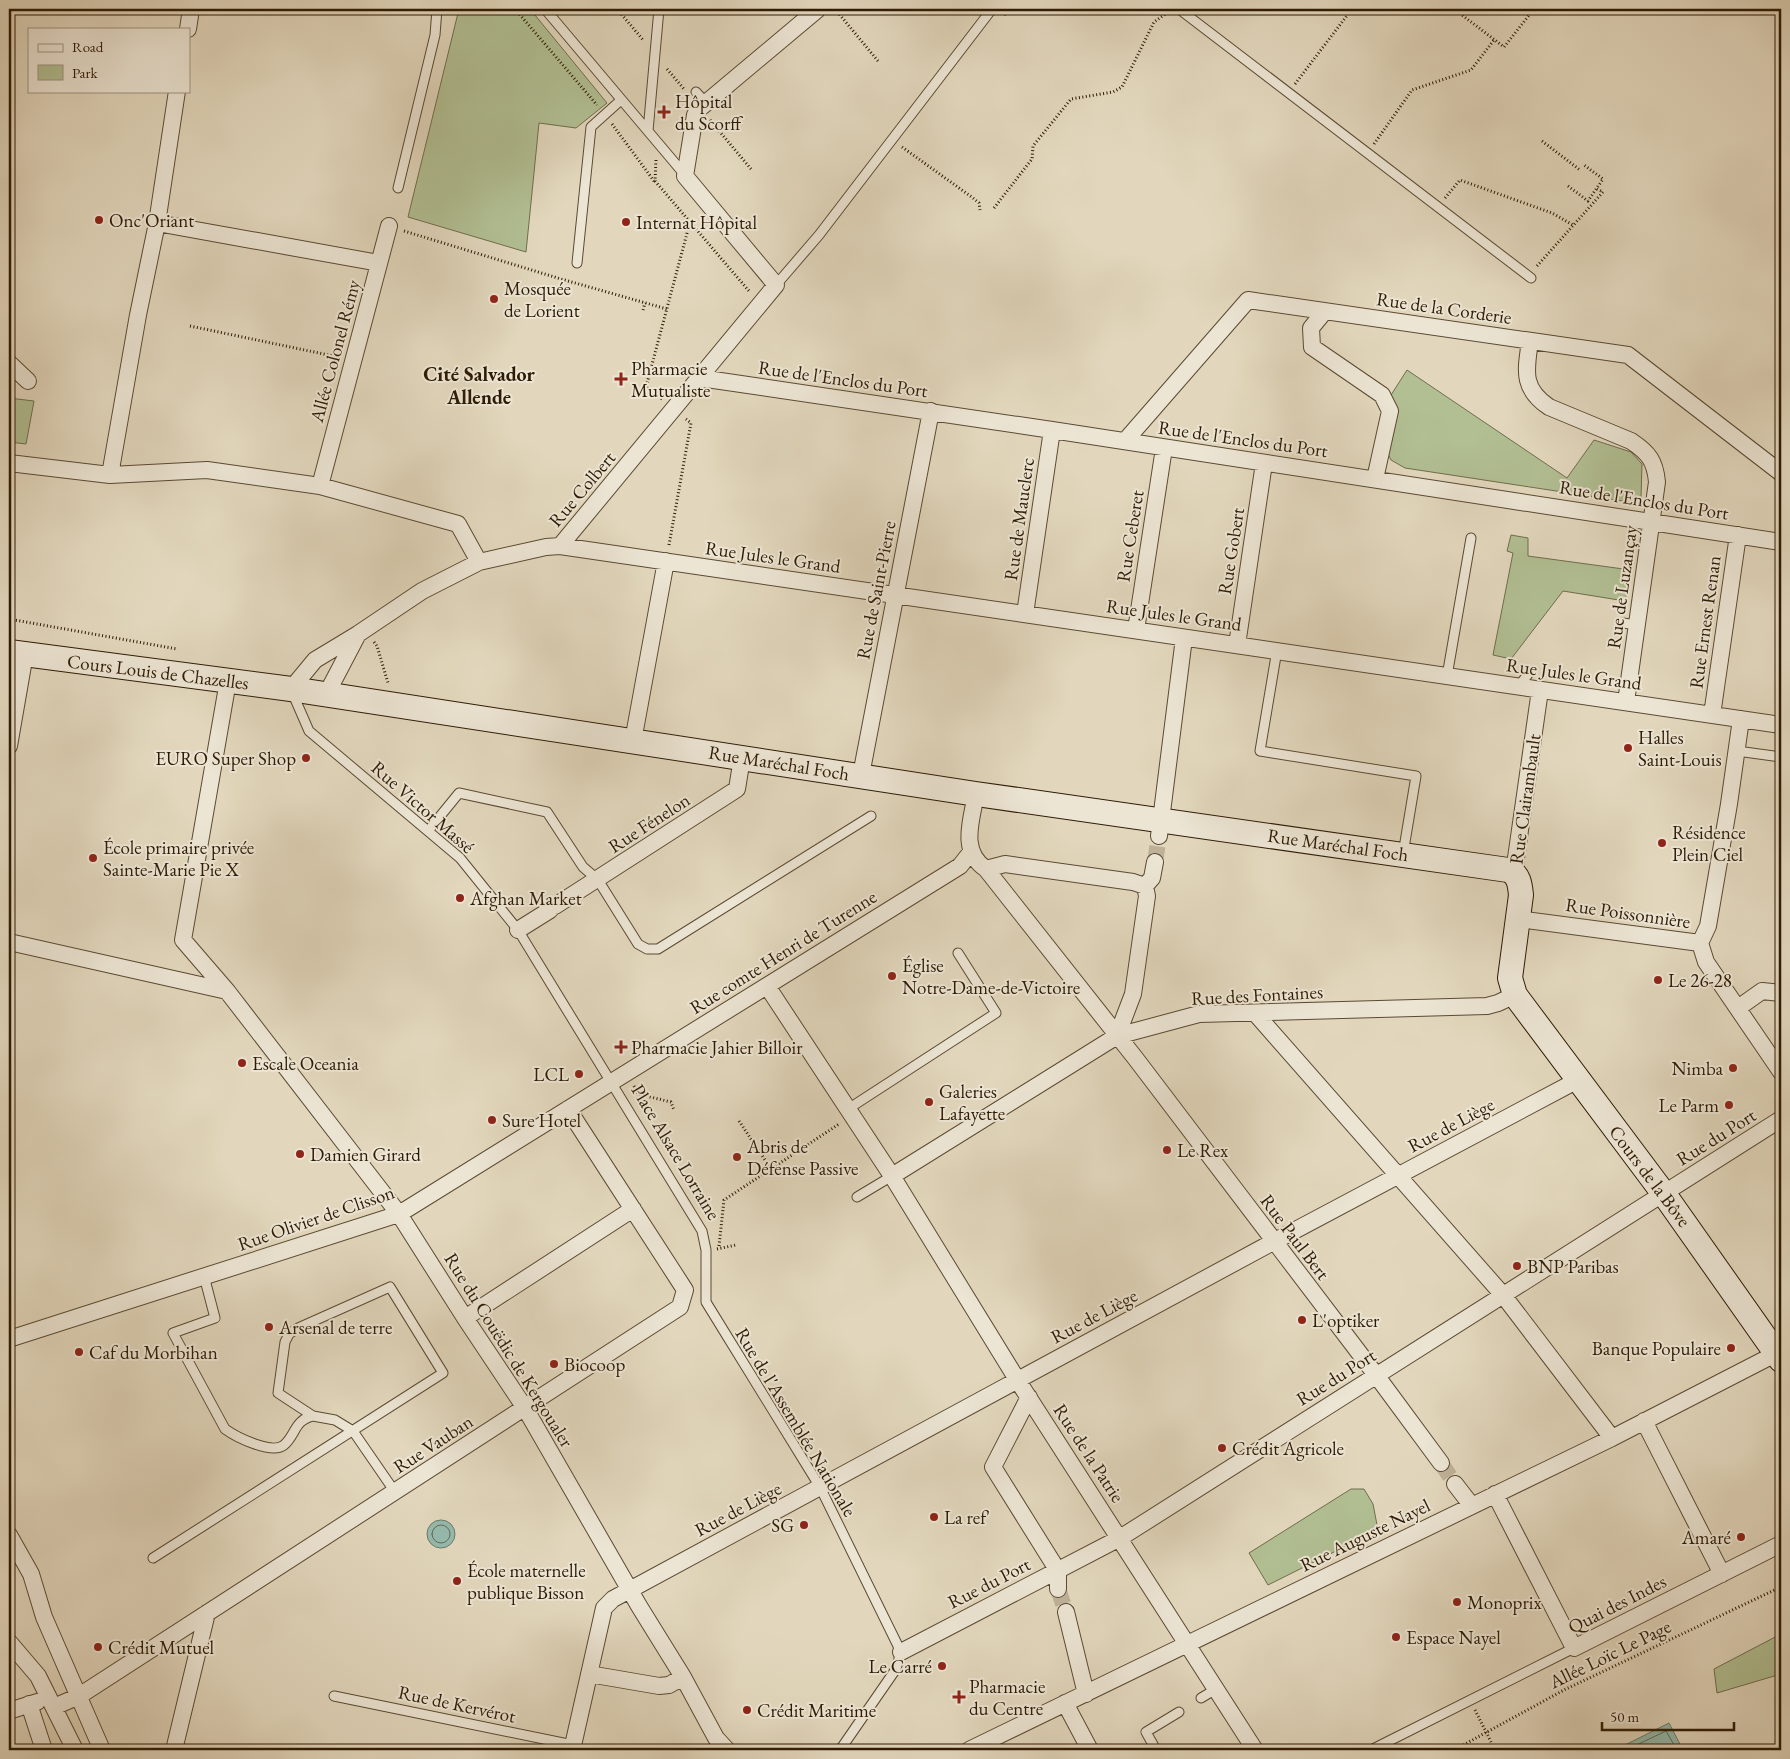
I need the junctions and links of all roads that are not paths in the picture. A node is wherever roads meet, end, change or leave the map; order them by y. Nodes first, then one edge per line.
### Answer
1 (191, 9) edge
2 (437, 9) edge
3 (546, 9) edge
4 (659, 9) edge
5 (817, 9) edge
6 (992, 9) edge
7 (1180, 9) edge
8 (188, 28) edge
9 (177, 92) edge
10 (621, 100) junction
11 (648, 131) junction
12 (685, 176) junction
13 (398, 188) dead end
14 (157, 223) junction
15 (389, 226) road end
16 (379, 263) junction
17 (577, 263) dead end
18 (1530, 277) road end
19 (776, 285) junction
20 (1325, 311) junction
21 (1530, 341) junction
22 (9, 362) edge
23 (700, 378) junction
24 (28, 381) dead end
25 (930, 411) junction
26 (1052, 430) junction
27 (1125, 441) junction
28 (1164, 448) junction
29 (9, 463) edge
30 (1264, 463) junction
31 (1781, 473) edge
32 (110, 475) junction
33 (1375, 479) junction
34 (320, 486) junction
35 (1651, 521) junction
36 (1738, 535) junction
37 (1471, 538) dead end
38 (1781, 542) edge
39 (560, 546) junction
40 (666, 561) junction
41 (479, 562) junction
42 (896, 595) junction
43 (1025, 614) junction
44 (1136, 630) junction
45 (362, 631) junction
46 (1184, 638) junction
47 (1237, 645) junction
48 (1276, 650) junction
49 (17, 653) edge
50 (1529, 673) dead end
51 (1447, 676) junction
52 (228, 681) junction
53 (1518, 687) junction
54 (291, 689) junction
55 (1540, 690) junction
56 (326, 695) junction
57 (1626, 702) junction
58 (12, 708) edge
59 (1712, 715) junction
60 (1741, 719) junction
61 (1781, 725) edge
62 (633, 741) junction
63 (9, 746) edge
64 (1737, 751) junction
65 (1781, 757) edge
66 (742, 758) junction
67 (861, 775) junction
68 (976, 794) junction
69 (871, 816) dead end
70 (1161, 828) junction
71 (428, 831) junction
72 (971, 852) junction
73 (1403, 854) junction
74 (1155, 862) tunnel mouth
75 (986, 868) junction
76 (1514, 872) junction
77 (598, 880) junction
78 (1145, 886) junction
79 (1518, 919) junction
80 (518, 930) junction
81 (9, 942) edge
82 (1700, 943) junction
83 (958, 953) dead end
84 (767, 986) junction
85 (227, 991) junction
86 (1781, 993) edge
87 (1515, 995) junction
88 (1738, 1008) junction
89 (1255, 1013) junction
90 (1117, 1036) junction
91 (1781, 1072) edge
92 (1578, 1080) junction
93 (611, 1082) junction
94 (568, 1109) junction
95 (850, 1112) junction
96 (1781, 1119) edge
97 (892, 1176) junction
98 (1398, 1176) junction
99 (1664, 1194) junction
100 (858, 1197) dead end
101 (633, 1209) junction
102 (399, 1214) junction
103 (1273, 1242) junction
104 (204, 1276) junction
105 (1503, 1295) junction
106 (706, 1302) joint
107 (465, 1318) junction
108 (9, 1339) edge
109 (1780, 1355) edge
110 (1376, 1376) junction
111 (1018, 1380) junction
112 (1029, 1396) junction
113 (525, 1408) junction
114 (313, 1416) junction
115 (1644, 1421) junction
116 (353, 1431) junction
117 (1612, 1438) junction
118 (1441, 1464) tunnel mouth
119 (1456, 1484) tunnel mouth
120 (820, 1487) junction
121 (395, 1492) junction
122 (1495, 1494) junction
123 (1472, 1506) junction
124 (9, 1535) edge
125 (1120, 1538) junction
126 (1781, 1544) edge
127 (153, 1558) dead end
128 (1058, 1571) junction
129 (1722, 1574) junction
130 (1058, 1589) tunnel mouth
131 (630, 1590) junction
132 (1066, 1612) tunnel mouth
133 (207, 1613) junction
134 (1187, 1644) junction
135 (1574, 1648) junction
136 (12, 1650) edge
137 (901, 1652) junction
138 (589, 1674) junction
139 (683, 1677) junction
140 (1216, 1689) junction
141 (1086, 1694) junction
142 (79, 1696) junction
143 (334, 1696) dead end
144 (1201, 1698) dead end
145 (52, 1702) junction
146 (1065, 1703) junction
147 (29, 1704) junction
148 (9, 1711) edge
149 (1179, 1712) dead end
150 (573, 1748) edge
151 (44, 1750) edge
152 (75, 1750) edge
153 (102, 1750) edge
154 (174, 1750) edge
155 (727, 1750) edge
156 (840, 1750) edge
157 (969, 1750) edge
158 (1090, 1750) edge
159 (1156, 1750) edge
160 (1255, 1750) edge
161 (1371, 1750) edge

1 - 8 street
2 - 13 lane
3 - 10 lane
4 - 11 lane
5 - 12 street
6 - 19 lane
7 - 18 lane
9 - 14 street
10 - 11 lane
10 - 17 lane
11 - 12 lane
12 - 19 street
14 - 16 street
14 - 32 street
15 - 16 street, Allée Colonel Rémy
16 - 34 street, Allée Colonel Rémy
19 - 23 street, Rue Colbert
20 - 21 street, Rue de la Corderie
20 - 27 street, Rue de la Corderie
20 - 33 street
21 - 31 street, Rue de la Corderie
21 - 35 street, Rue de Luzançay
22 - 24 street
23 - 25 street, Rue de l'Enclos du Port
23 - 39 street, Rue Colbert
25 - 26 street, Rue de l'Enclos du Port
25 - 42 street, Rue de Saint-Pierre
26 - 27 street, Rue de l'Enclos du Port
26 - 43 street, Rue de Mauclerc
27 - 28 street, Rue de l'Enclos du Port
28 - 30 street, Rue de l'Enclos du Port
28 - 44 street, Rue Ceberet
29 - 32 street
30 - 33 street, Rue de l'Enclos du Port
30 - 47 street, Rue Gobert
32 - 34 street
33 - 35 street, Rue de l'Enclos du Port
34 - 41 street
35 - 36 street, Rue de l'Enclos du Port
35 - 57 street, Rue de Luzançay
36 - 38 street, Rue de l'Enclos du Port
36 - 59 street, Rue Ernest Renan
37 - 51 lane
39 - 40 street, Rue Jules le Grand
39 - 41 street, Rue Colbert
40 - 42 street, Rue Jules le Grand
40 - 62 street
41 - 45 street, Rue Colbert
42 - 43 street, Rue Jules le Grand
42 - 67 street, Rue de Saint-Pierre
43 - 44 street, Rue Jules le Grand
44 - 46 street, Rue Jules le Grand
45 - 54 street, Rue Colbert
45 - 56 street, Rue Colbert
46 - 47 street, Rue Jules le Grand
46 - 70 street
47 - 48 street, Rue Jules le Grand
48 - 51 street, Rue Jules le Grand
48 - 73 lane
49 - 52 street, Cours Louis de Chazelles
49 - 58 street, Cours Louis de Chazelles
50 - 53 lane
51 - 53 street, Rue Jules le Grand
52 - 54 street, Cours Louis de Chazelles
52 - 85 street, Rue du Couëdic de Kergoualer
53 - 55 street, Rue Jules le Grand
54 - 56 street, Cours Louis de Chazelles
54 - 71 lane, Rue Victor Massé
55 - 57 street, Rue Jules le Grand
55 - 76 street, Rue Clairambault
56 - 62 street, Rue Maréchal Foch
57 - 59 street, Rue Jules le Grand
58 - 63 street, Cours Louis de Chazelles
59 - 60 street, Rue Jules le Grand
60 - 61 street, Rue Jules le Grand
60 - 64 street
62 - 66 street, Rue Maréchal Foch
64 - 65 lane
64 - 82 street
66 - 67 street, Rue Maréchal Foch
66 - 77 street, Rue Fénelon
67 - 68 street, Rue Maréchal Foch
68 - 70 street, Rue Maréchal Foch
68 - 72 street
69 - 77 lane
70 - 73 street, Rue Maréchal Foch
71 - 77 lane
71 - 80 lane, Rue Victor Massé
72 - 75 street, Rue Paul Bert
72 - 84 street, Rue comte Henri de Turenne
73 - 76 street, Rue Maréchal Foch
74 - 78 street
75 - 78 street
75 - 90 street, Rue Paul Bert
76 - 79 street, Rue Clairambault
77 - 80 street, Rue Fénelon
78 - 90 street
79 - 82 street, Rue Poissonnière
79 - 87 street, Rue Clairambault
80 - 93 lane, Rue Victor Massé
81 - 85 street
82 - 88 street, Rue Poissonnière
83 - 95 lane
84 - 93 street, Rue comte Henri de Turenne
84 - 95 street
85 - 102 street, Rue du Couëdic de Kergoualer
86 - 88 street
87 - 89 street, Rue des Fontaines
87 - 92 street, Cours de la Bôve
88 - 91 street, Rue Poissonnière
89 - 90 street, Rue des Fontaines
89 - 98 street
90 - 97 street, Rue des Fontaines
90 - 103 street, Rue Paul Bert
92 - 98 street, Rue de Liège
92 - 99 street, Cours de la Bôve
93 - 94 street, Rue Olivier de Clisson
93 - 106 lane, Place Alsace Lorraine
94 - 101 street
94 - 102 street, Rue Olivier de Clisson
95 - 97 street
96 - 99 street, Rue du Port
97 - 100 lane
97 - 111 street, Rue de la Patrie
98 - 103 street, Rue de Liège
98 - 105 street
99 - 105 street, Rue du Port
99 - 109 street, Cours de la Bôve
101 - 107 street
101 - 113 street, Rue Vauban
102 - 104 street, Rue Olivier de Clisson
102 - 107 street, Rue du Couëdic de Kergoualer
103 - 110 street, Rue Paul Bert
103 - 111 street, Rue de Liège
104 - 108 street, Rue Olivier de Clisson
104 - 114 lane
105 - 110 street, Rue du Port
105 - 117 street
106 - 120 lane, Rue de l'Assemblée Nationale
107 - 113 street, Rue du Couëdic de Kergoualer
109 - 115 street, Rue Auguste Nayel
110 - 118 street, Rue Paul Bert
110 - 125 street, Rue du Port
111 - 112 street, Rue de la Patrie
111 - 120 street, Rue de Liège
112 - 125 street, Rue de la Patrie
112 - 128 street
113 - 121 street, Rue Vauban
113 - 131 street, Rue du Couëdic de Kergoualer
114 - 116 lane
114 - 116 lane
115 - 117 street, Rue Auguste Nayel
115 - 129 street
116 - 121 lane
116 - 127 lane
117 - 122 street, Rue Auguste Nayel
119 - 123 street
120 - 131 street, Rue de Liège
120 - 137 lane, Rue de l'Assemblée Nationale
121 - 133 street, Rue Vauban
122 - 123 street, Rue Auguste Nayel
122 - 135 street
123 - 134 street, Rue Auguste Nayel
124 - 142 street
125 - 128 street, Rue du Port
125 - 134 street, Rue de la Patrie
126 - 129 street, Quai des Indes
128 - 130 street
128 - 137 street, Rue du Port
129 - 135 street, Quai des Indes
131 - 138 street, Rue de Liège
131 - 139 street, Rue du Couëdic de Kergoualer
132 - 141 street
133 - 142 street, Rue Vauban
133 - 154 street
134 - 140 street, Rue de la Patrie
134 - 141 street, Rue Auguste Nayel
135 - 161 lane, Quai des Indes
136 - 145 street
137 - 156 lane
138 - 139 street
138 - 150 street, Rue de Liège
139 - 155 street, Rue du Couëdic de Kergoualer
140 - 144 lane
140 - 160 street, Rue de la Patrie
141 - 146 street, Rue Auguste Nayel
142 - 145 street, Rue Vauban
142 - 153 street
143 - 150 lane, Rue de Kervérot
145 - 147 street, Rue Vauban
145 - 152 street
146 - 157 street, Rue Auguste Nayel
146 - 158 street
147 - 148 street, Rue Vauban
147 - 151 street
149 - 159 lane

